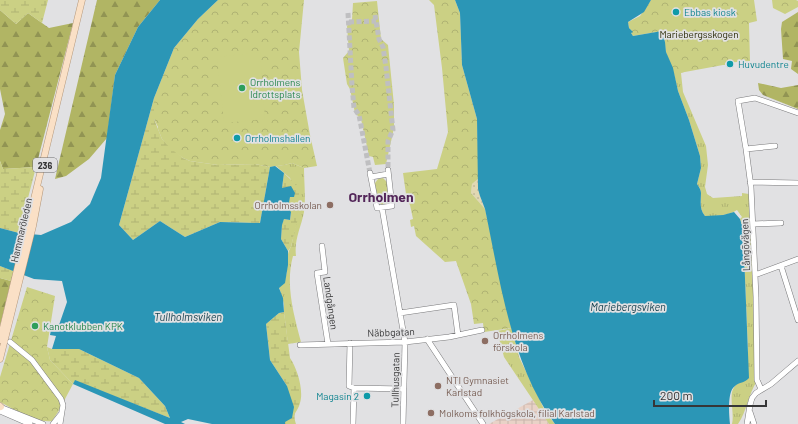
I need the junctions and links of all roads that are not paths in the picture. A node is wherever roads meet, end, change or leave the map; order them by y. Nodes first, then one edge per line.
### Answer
1 (82, 0) edge
2 (798, 113) edge
3 (775, 146) dead end
4 (746, 149) junction
5 (750, 182) junction
6 (798, 183) edge
7 (382, 208) junction
8 (753, 224) junction
9 (781, 224) dead end
10 (322, 246) dead end
11 (798, 259) edge
12 (781, 266) junction
13 (755, 275) junction
14 (16, 286) junction
15 (400, 313) junction
16 (798, 320) edge
17 (482, 330) dead end
18 (458, 335) junction
19 (427, 339) junction
20 (0, 340) edge
21 (10, 342) dead end
22 (405, 342) junction
23 (350, 343) junction
24 (300, 344) dead end
25 (328, 344) junction
26 (0, 359) edge
27 (798, 362) edge
28 (354, 388) junction
29 (404, 389) junction
30 (761, 389) junction
31 (0, 408) edge
32 (749, 410) junction
33 (61, 413) junction
34 (30, 424) edge
35 (43, 424) edge
36 (53, 424) edge
37 (60, 424) edge
38 (353, 424) edge
39 (403, 424) edge
40 (483, 424) edge
41 (747, 424) edge
42 (754, 424) edge

1 - 14 main road, Hammaröleden / 236
2 - 4 street, Långövägen
3 - 4 street
4 - 5 street, Långövägen
5 - 6 street
5 - 8 street, Långövägen
7 - 7 street, Tullhusgatan
7 - 15 street, Tullhusgatan
8 - 9 street
8 - 13 street, Långövägen
10 - 25 street, Landgången
11 - 12 street
12 - 13 street
12 - 16 street
13 - 30 street, Långövägen
14 - 20 main road, Hammaröleden / 236
14 - 26 main road, Hammaröleden / 236
15 - 18 street
15 - 22 street, Tullhusgatan
17 - 18 street, Näbbgatan
18 - 19 street, Näbbgatan
19 - 22 street, Näbbgatan
19 - 40 street
21 - 33 street
22 - 23 street, Näbbgatan
22 - 29 street, Tullhusgatan
23 - 25 street, Näbbgatan
23 - 28 street
24 - 25 street, Näbbgatan
27 - 30 street
28 - 29 street
28 - 38 street
29 - 39 street, Tullhusgatan
30 - 32 street
31 - 34 street
31 - 35 street
32 - 41 street
32 - 42 street
33 - 36 street
33 - 37 street

